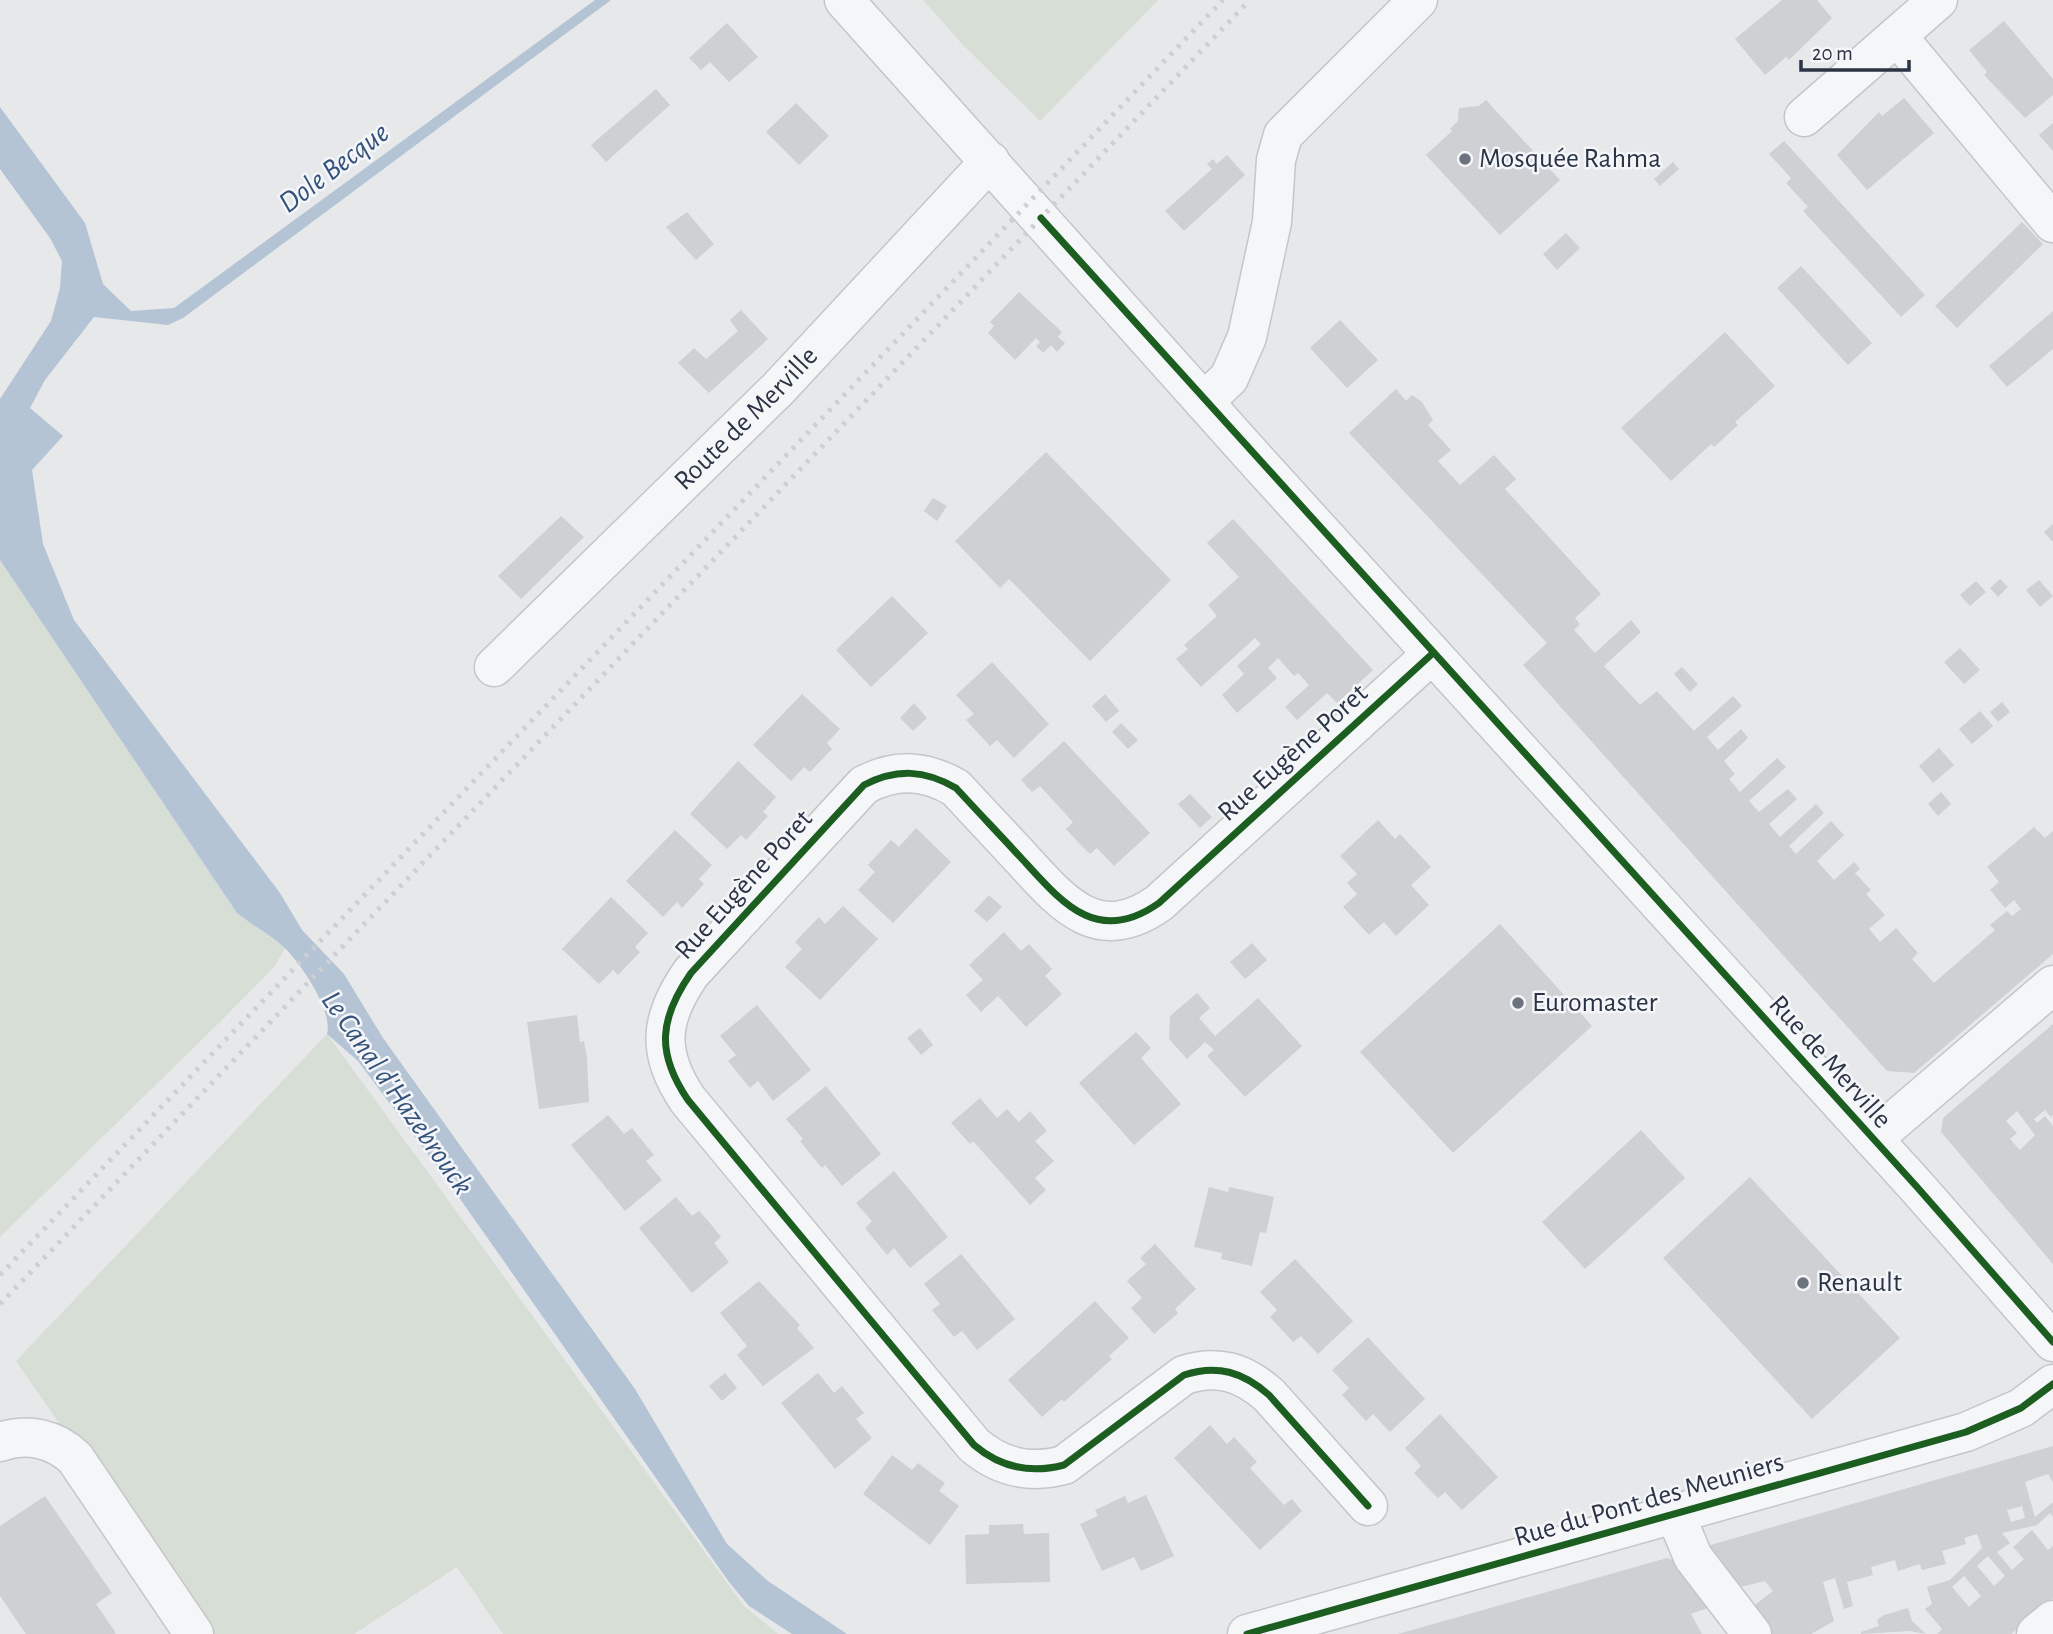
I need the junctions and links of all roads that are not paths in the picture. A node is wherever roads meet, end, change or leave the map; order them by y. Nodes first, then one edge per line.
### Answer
1 (844, 0) edge
2 (1418, 0) edge
3 (1938, 0) edge
4 (1897, 36) junction
5 (1804, 117) dead end
6 (990, 161) junction
7 (2053, 223) edge
8 (1204, 402) junction
9 (1432, 654) junction
10 (494, 667) dead end
11 (2053, 985) edge
12 (1873, 1139) junction
13 (2053, 1342) edge
14 (2053, 1384) edge
15 (0, 1442) edge
16 (1368, 1506) dead end
17 (1676, 1516) junction
18 (2053, 1620) edge
19 (194, 1634) edge
20 (1247, 1634) edge
21 (1752, 1634) edge
22 (2036, 1634) edge

1 - 6 street
2 - 8 street
3 - 4 street
4 - 5 street
4 - 7 street
6 - 8 street, Rue de Merville
6 - 10 street, Route de Merville
8 - 9 street, Rue de Merville
9 - 12 street, Rue de Merville
9 - 16 street, Rue Eugène Poret
11 - 12 street
12 - 13 street, Rue de Merville
14 - 17 street, Rue du Pont des Meuniers
15 - 19 street
17 - 20 street, Rue du Pont des Meuniers
17 - 21 street
18 - 22 street

